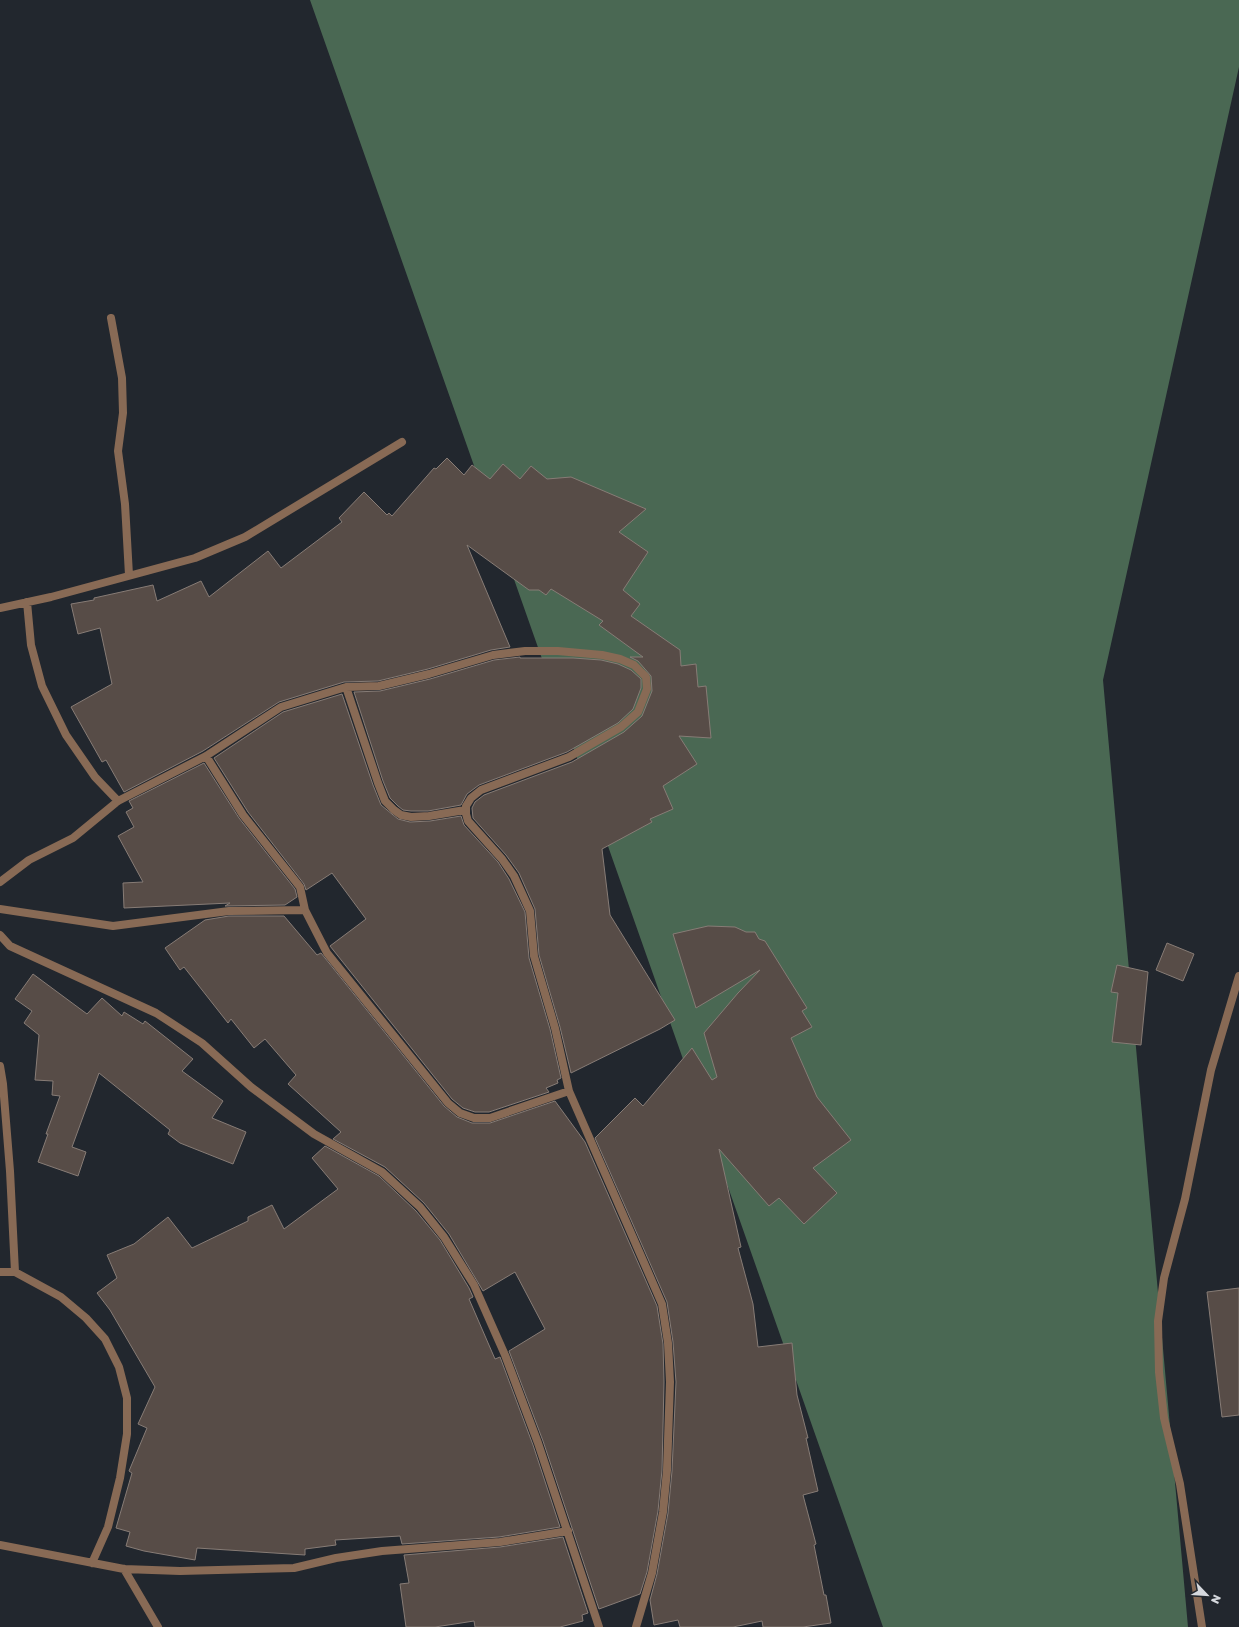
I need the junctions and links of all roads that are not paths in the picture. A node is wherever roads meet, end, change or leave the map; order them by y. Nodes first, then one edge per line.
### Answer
1 (111, 318) dead end
2 (402, 442) dead end
3 (129, 575) junction
4 (27, 602) junction
5 (0, 608) edge
6 (346, 687) junction
7 (206, 756) junction
8 (118, 801) junction
9 (466, 810) junction
10 (0, 882) edge
11 (0, 909) edge
12 (305, 910) junction
13 (0, 935) edge
14 (1239, 976) edge
15 (0, 1066) edge
16 (569, 1091) junction
17 (0, 1272) edge
18 (15, 1272) junction
19 (568, 1531) junction
20 (0, 1545) edge
21 (92, 1563) junction
22 (124, 1569) junction
23 (158, 1627) edge
24 (599, 1627) edge
25 (636, 1627) edge
26 (1202, 1627) edge

1 - 3 street
2 - 3 street
3 - 4 street
4 - 5 street
4 - 8 street
6 - 7 street
6 - 9 street
6 - 9 street
7 - 8 street
7 - 12 street
8 - 10 street
9 - 16 street
11 - 12 street
12 - 16 street
13 - 19 street
14 - 26 street
15 - 18 street
16 - 25 street
17 - 18 street
18 - 21 street
19 - 22 street
19 - 24 street
20 - 21 street
21 - 22 street
22 - 23 street

